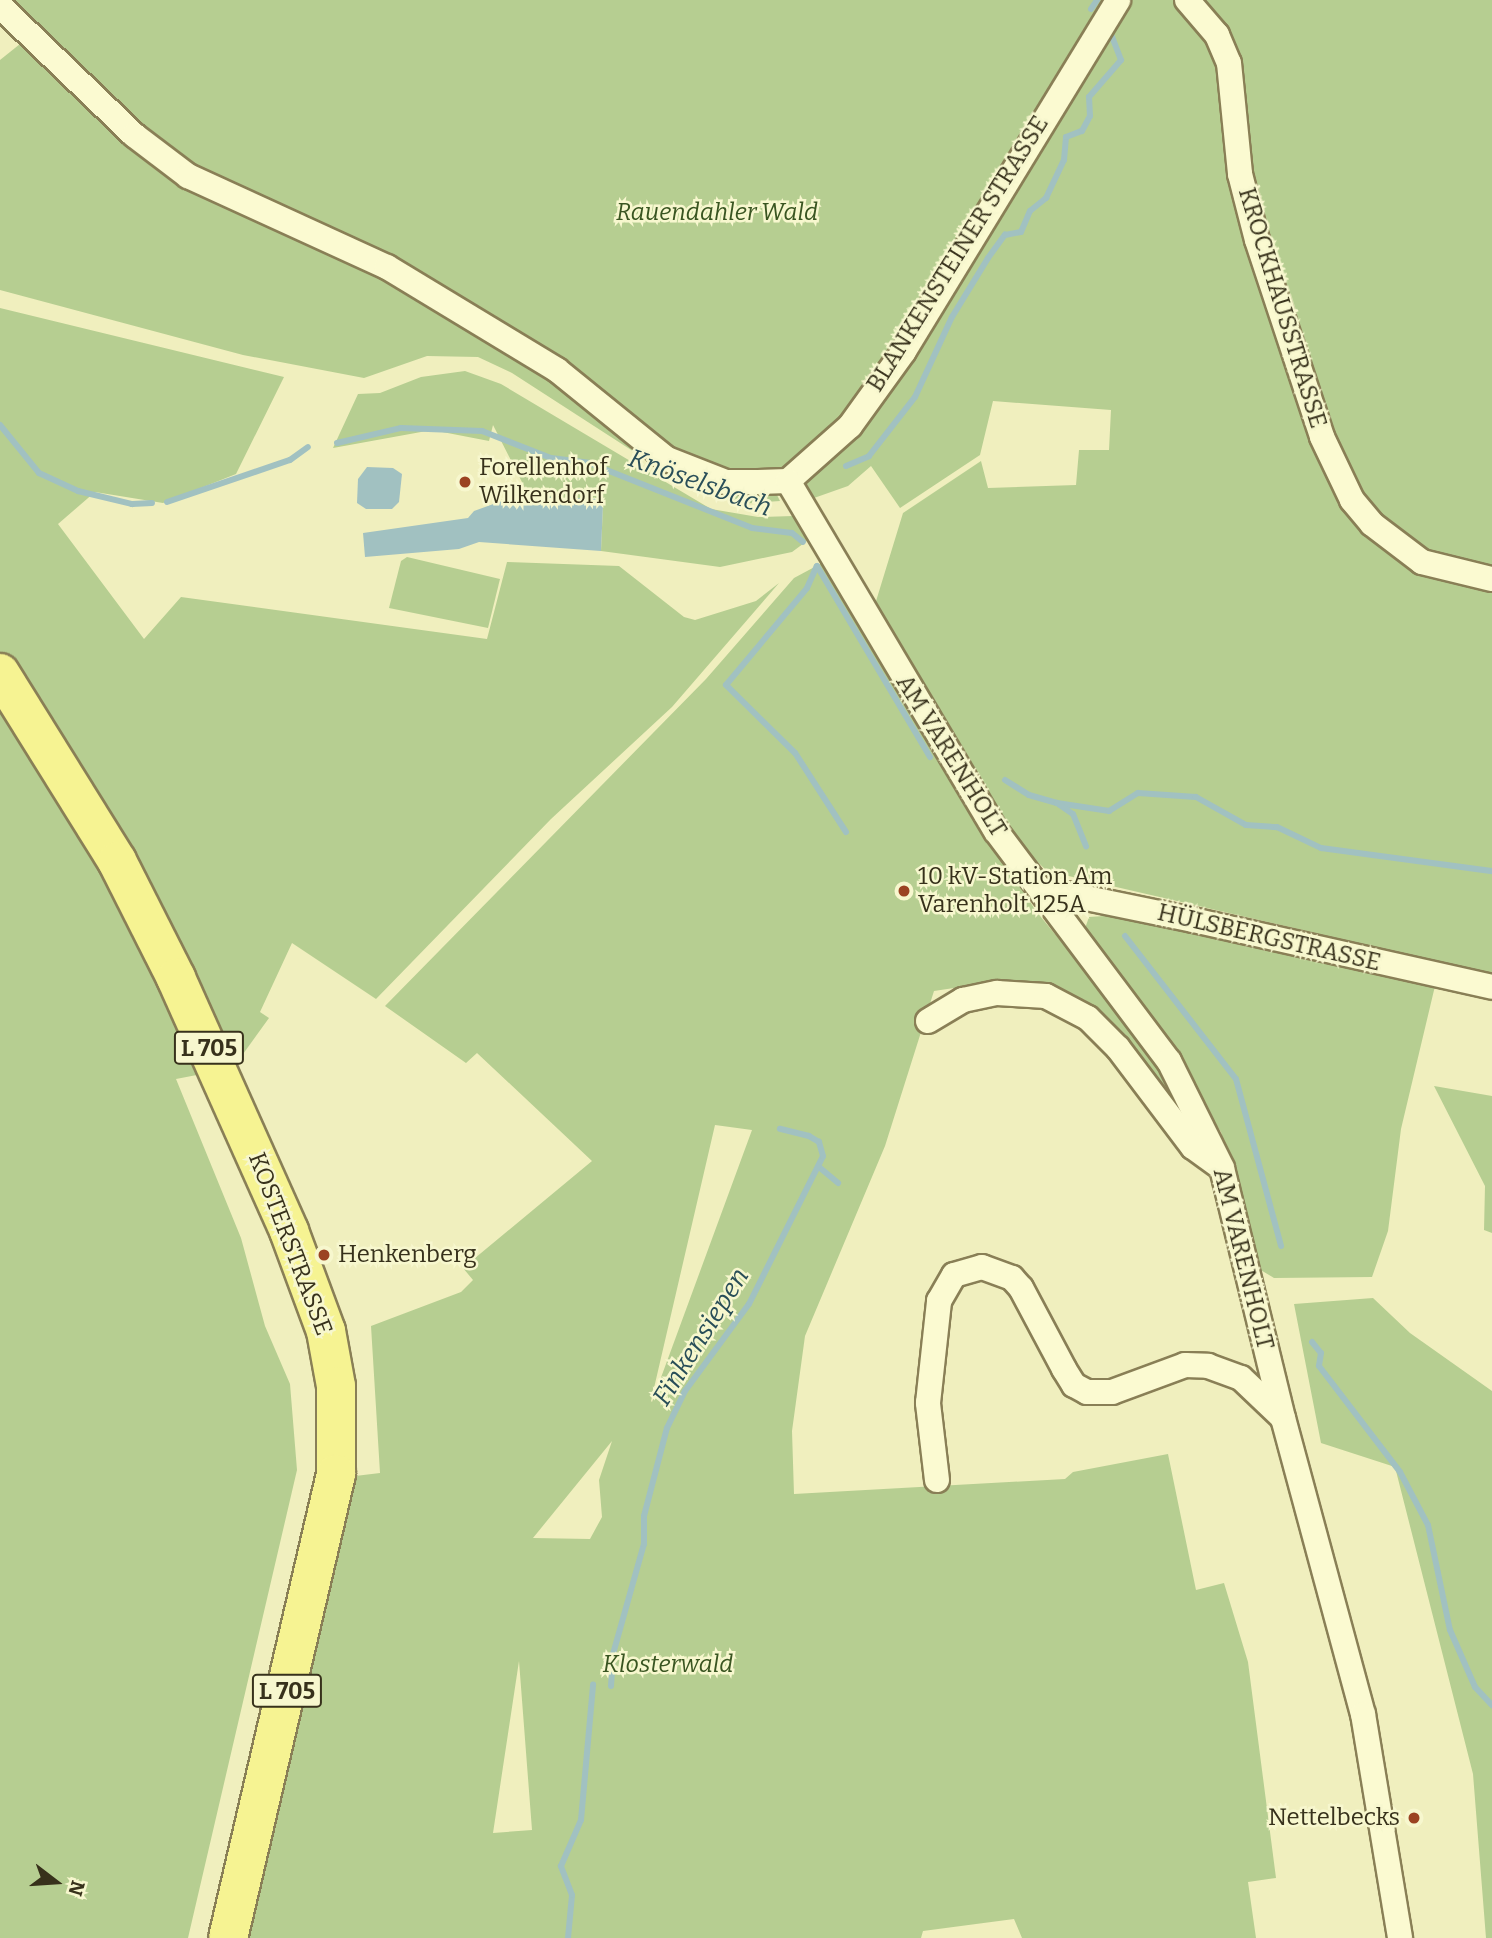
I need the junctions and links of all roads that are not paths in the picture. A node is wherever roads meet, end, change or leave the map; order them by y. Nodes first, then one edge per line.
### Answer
1 (1118, 0) edge
2 (1187, 0) edge
3 (0, 6) edge
4 (788, 481) junction
5 (1492, 579) edge
6 (2, 677) edge
7 (1045, 895) junction
8 (1492, 988) edge
9 (928, 1021) dead end
10 (1222, 1168) junction
11 (1283, 1418) junction
12 (937, 1480) dead end
13 (228, 1938) edge
14 (1400, 1938) edge

1 - 4 street, BLANKENSTEINER STRASSE
2 - 5 street, KROCKHAUSSTRASSE
3 - 4 street
4 - 7 street, AM VARENHOLT
6 - 13 main road, KOSTERSTRASSE / L 705
7 - 8 street, HÜLSBERGSTRASSE
7 - 10 street, AM VARENHOLT
9 - 10 street
10 - 11 street, AM VARENHOLT
11 - 12 street
11 - 14 street, AM VARENHOLT

